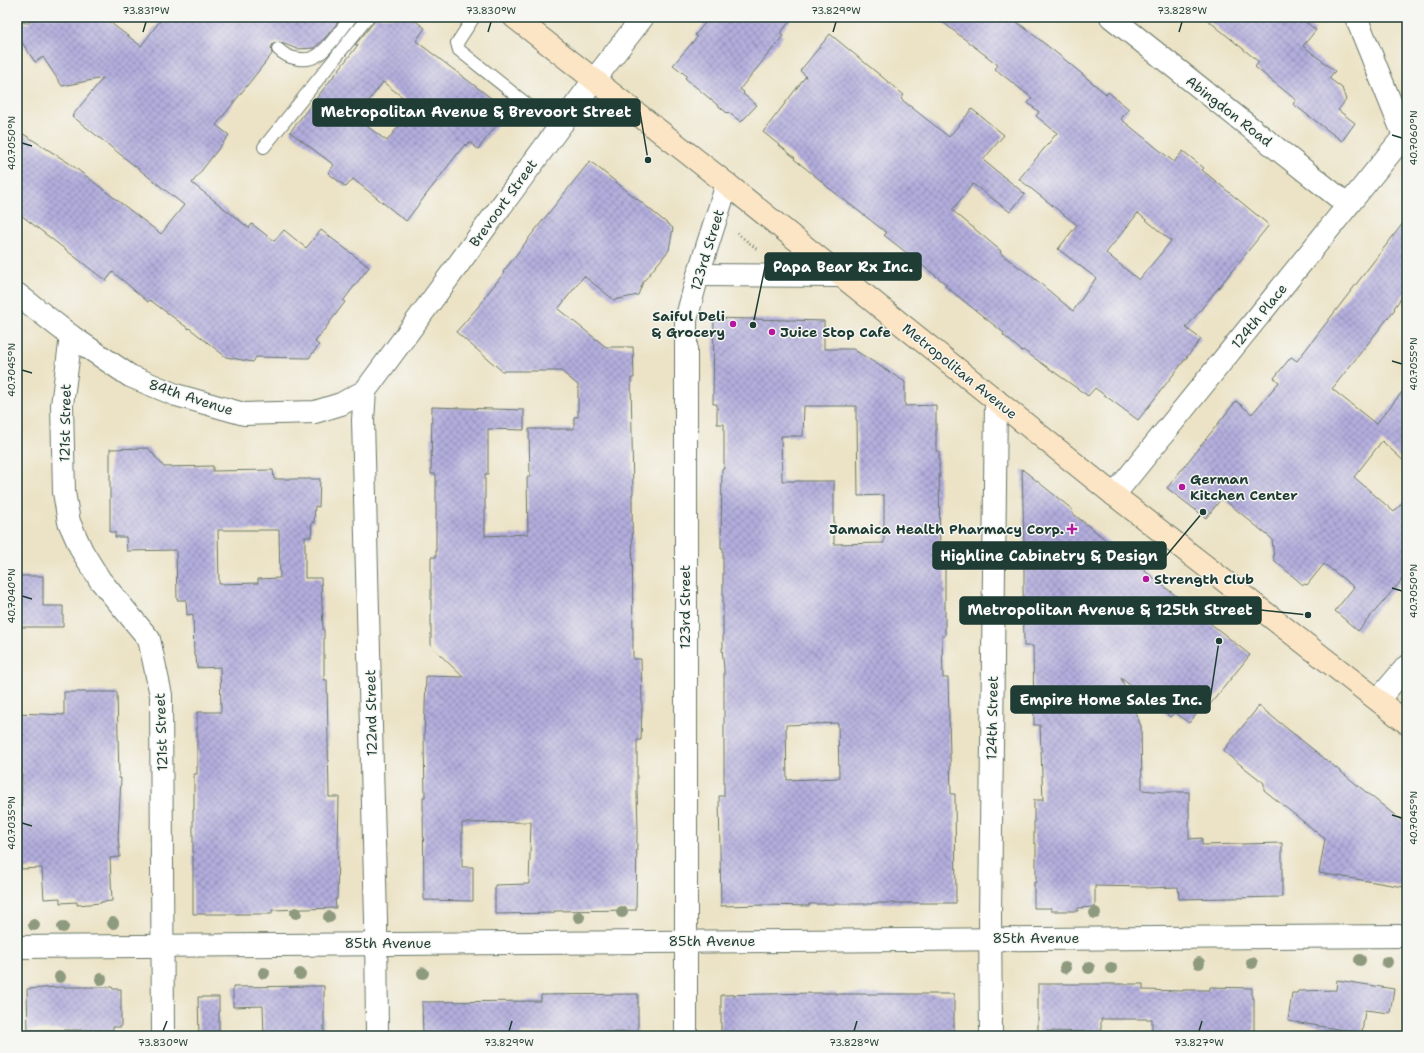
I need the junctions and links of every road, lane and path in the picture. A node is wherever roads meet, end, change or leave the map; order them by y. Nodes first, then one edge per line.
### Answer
1 (351, 17) edge
2 (368, 17) edge
3 (474, 17) edge
4 (514, 17) edge
5 (643, 17) edge
6 (1111, 17) edge
7 (1356, 17) edge
8 (278, 50) dead end
9 (594, 80) junction
10 (558, 129) junction
11 (264, 147) dead end
12 (728, 184) junction
13 (1348, 205) junction
14 (733, 230) dead end
15 (762, 253) dead end
16 (698, 275) junction
17 (842, 276) junction
18 (17, 294) edge
19 (71, 336) junction
20 (365, 391) junction
21 (996, 400) junction
22 (1114, 495) junction
23 (1407, 666) edge
24 (1378, 700) junction
25 (1407, 723) edge
26 (1407, 936) edge
27 (990, 939) junction
28 (685, 941) junction
29 (376, 944) junction
30 (163, 945) junction
31 (17, 947) edge
32 (164, 1036) edge
33 (377, 1036) edge
34 (686, 1036) edge
35 (991, 1036) edge

1 - 8 lane
2 - 11 lane
3 - 10 lane
4 - 9 main road, Metropolitan Avenue
5 - 9 street, Brevoort Street
6 - 13 street, Abingdon Road
7 - 13 street, 124th Place
9 - 10 street, Brevoort Street
9 - 12 main road, Metropolitan Avenue
10 - 20 street, Brevoort Street
12 - 16 street, 123rd Street
12 - 17 main road, Metropolitan Avenue
13 - 22 street, 124th Place
14 - 15 path
16 - 17 street
16 - 28 street, 123rd Street
17 - 21 main road, Metropolitan Avenue
18 - 19 street, 84th Avenue
19 - 20 street, 84th Avenue
19 - 30 street, 121st Street
20 - 29 street, 122nd Street
21 - 22 main road, Metropolitan Avenue
21 - 27 street, 124th Street
22 - 24 main road, Metropolitan Avenue
23 - 24 street
24 - 25 main road, Metropolitan Avenue
26 - 27 street, 85th Avenue
27 - 28 street, 85th Avenue
27 - 35 street, 124th Street
28 - 29 street, 85th Avenue
28 - 34 street, 123rd Street
29 - 30 street, 85th Avenue
29 - 33 street, 122nd Street
30 - 31 street, 85th Avenue
30 - 32 street, 121st Street

